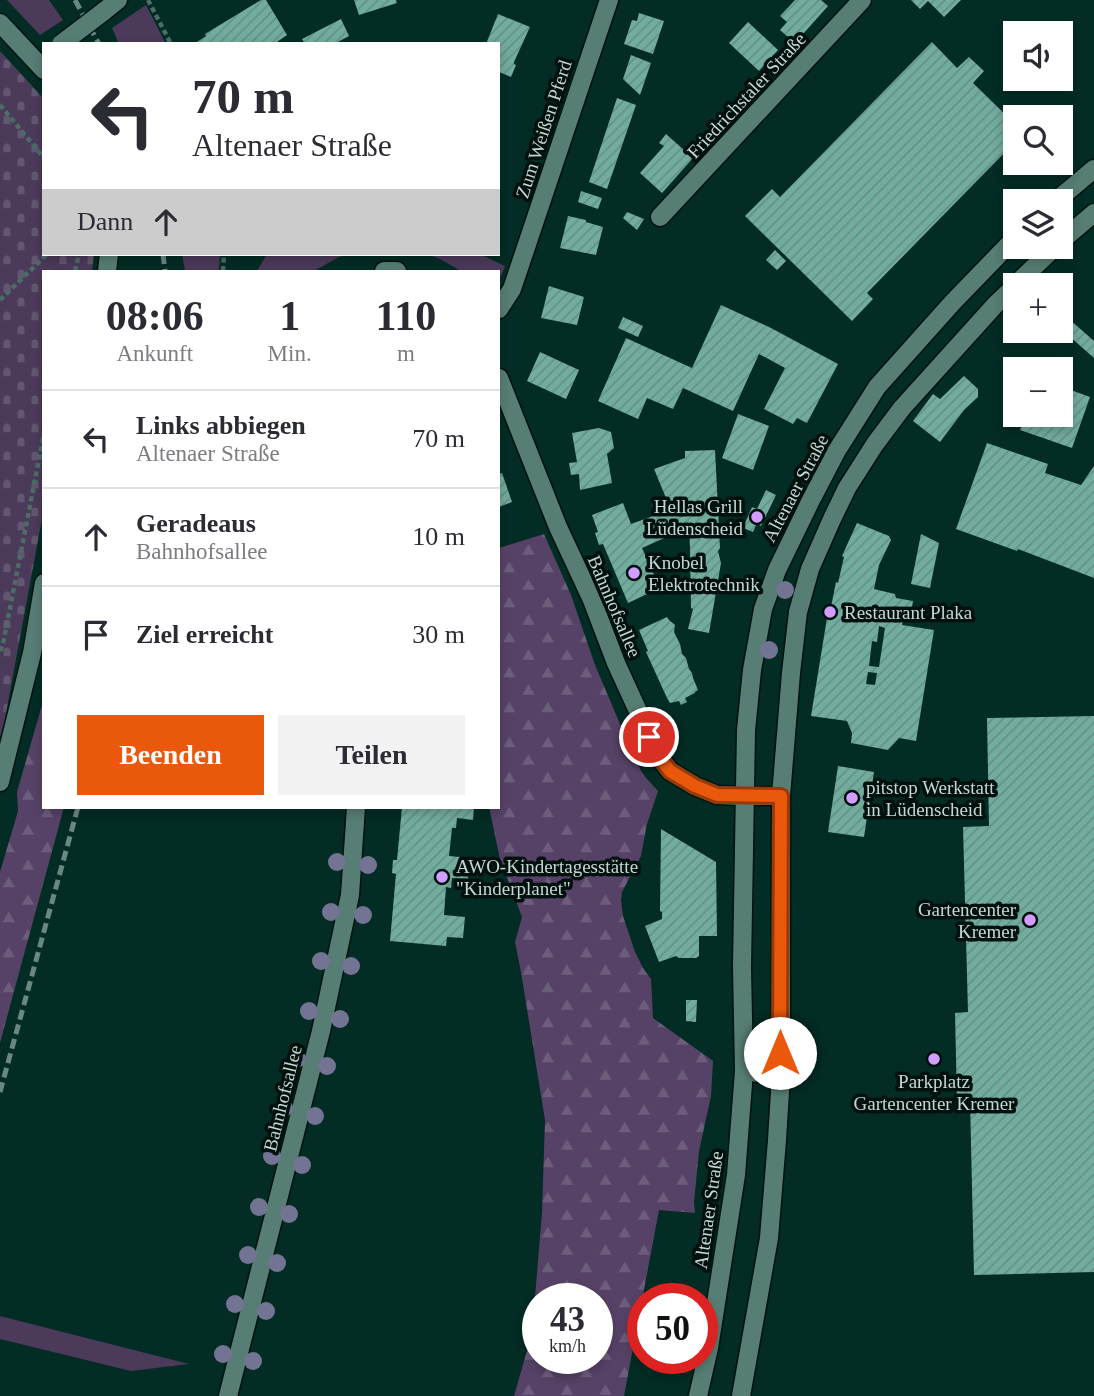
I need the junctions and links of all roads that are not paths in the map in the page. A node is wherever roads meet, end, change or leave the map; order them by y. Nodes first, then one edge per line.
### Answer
1 (118, 0) edge
2 (609, 0) edge
3 (862, 0) edge
4 (0, 23) edge
5 (64, 42) edge
6 (42, 64) edge
7 (1094, 169) edge
8 (1070, 189) edge
9 (1094, 213) edge
10 (660, 217) dead end
11 (1073, 231) edge
12 (1003, 250) edge
13 (1042, 259) edge
14 (1027, 273) edge
15 (971, 282) junction
16 (1003, 297) edge
17 (996, 304) junction
18 (500, 307) edge
19 (500, 380) edge
20 (42, 595) edge
21 (0, 782) edge
22 (745, 796) junction
23 (781, 796) junction
24 (356, 809) edge
25 (744, 1071) junction
26 (781, 1076) junction
27 (228, 1396) edge
28 (698, 1396) edge
29 (741, 1396) edge

1 - 5 main road, bridge
2 - 18 main road, Zum Weißen Pferd
3 - 10 main road, Friedrichstaler Straße
4 - 6 main road
7 - 8 main road
9 - 11 main road
12 - 15 main road, Altenaer Straße
13 - 14 main road
15 - 17 main road
15 - 22 main road, Altenaer Straße
16 - 17 main road
17 - 23 main road
19 - 22 main road, Bahnhofsallee
20 - 21 main road
22 - 23 main road
22 - 25 main road, Altenaer Straße
23 - 26 main road
24 - 27 main road, Bahnhofsallee
25 - 26 main road
25 - 28 main road, Altenaer Straße
26 - 29 main road

